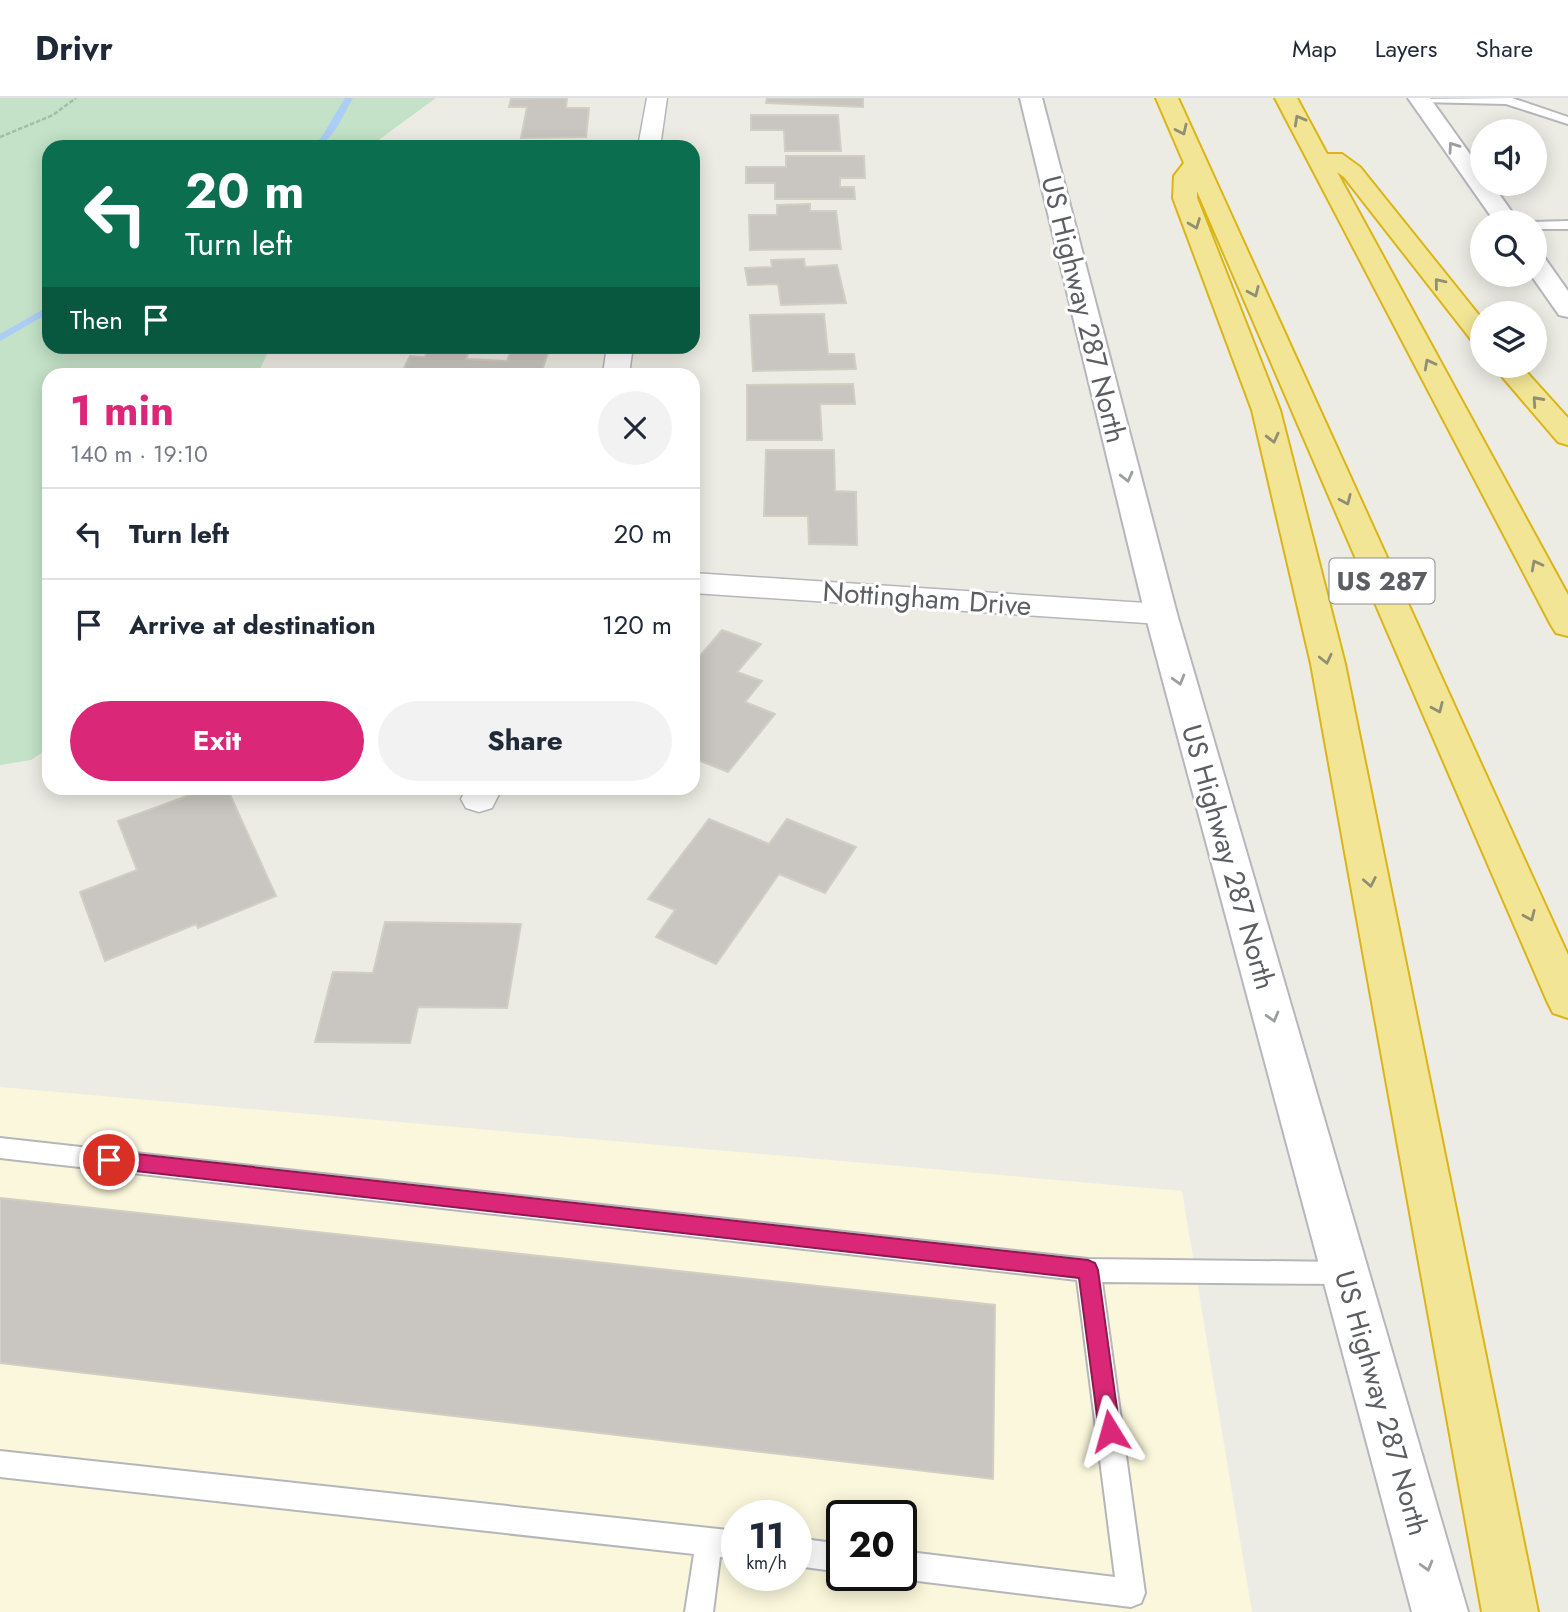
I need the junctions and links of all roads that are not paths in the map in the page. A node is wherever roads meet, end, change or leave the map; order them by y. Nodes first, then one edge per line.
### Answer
1 (656, 98) edge
2 (1031, 98) edge
3 (1167, 98) edge
4 (1286, 98) edge
5 (1420, 99) edge
6 (1507, 100) edge
7 (1568, 121) edge
8 (650, 140) edge
9 (1314, 148) junction
10 (1197, 162) junction
11 (1499, 210) edge
12 (1547, 225) edge
13 (1568, 225) edge
14 (1547, 279) edge
15 (1568, 309) edge
16 (1470, 322) edge
17 (1517, 378) edge
18 (1568, 436) edge
19 (700, 583) edge
20 (1161, 614) junction
21 (1568, 625) edge
22 (1568, 1001) edge
23 (0, 1148) edge
24 (1088, 1270) junction
25 (1345, 1273) junction
26 (0, 1464) edge
27 (709, 1541) junction
28 (721, 1543) edge
29 (917, 1567) edge
30 (699, 1612) edge
31 (1440, 1612) edge
32 (1510, 1612) edge

1 - 8 street
2 -> 20 main road, US Highway 287 North
3 -> 10 highway, US 287
9 -> 4 highway
5 - 6 lane
11 -> 5 main road
6 - 7 lane
16 -> 9 highway
21 -> 9 highway
10 -> 22 highway, US 287
10 -> 32 highway
12 - 13 lane
14 - 15 main road
18 -> 17 highway
19 - 20 street, Nottingham Drive
20 -> 25 main road, US Highway 287 North
23 - 24 lane
24 - 25 lane
24 - 29 lane
25 -> 31 main road, US Highway 287 North
26 - 27 lane
27 - 28 lane
27 - 30 lane

